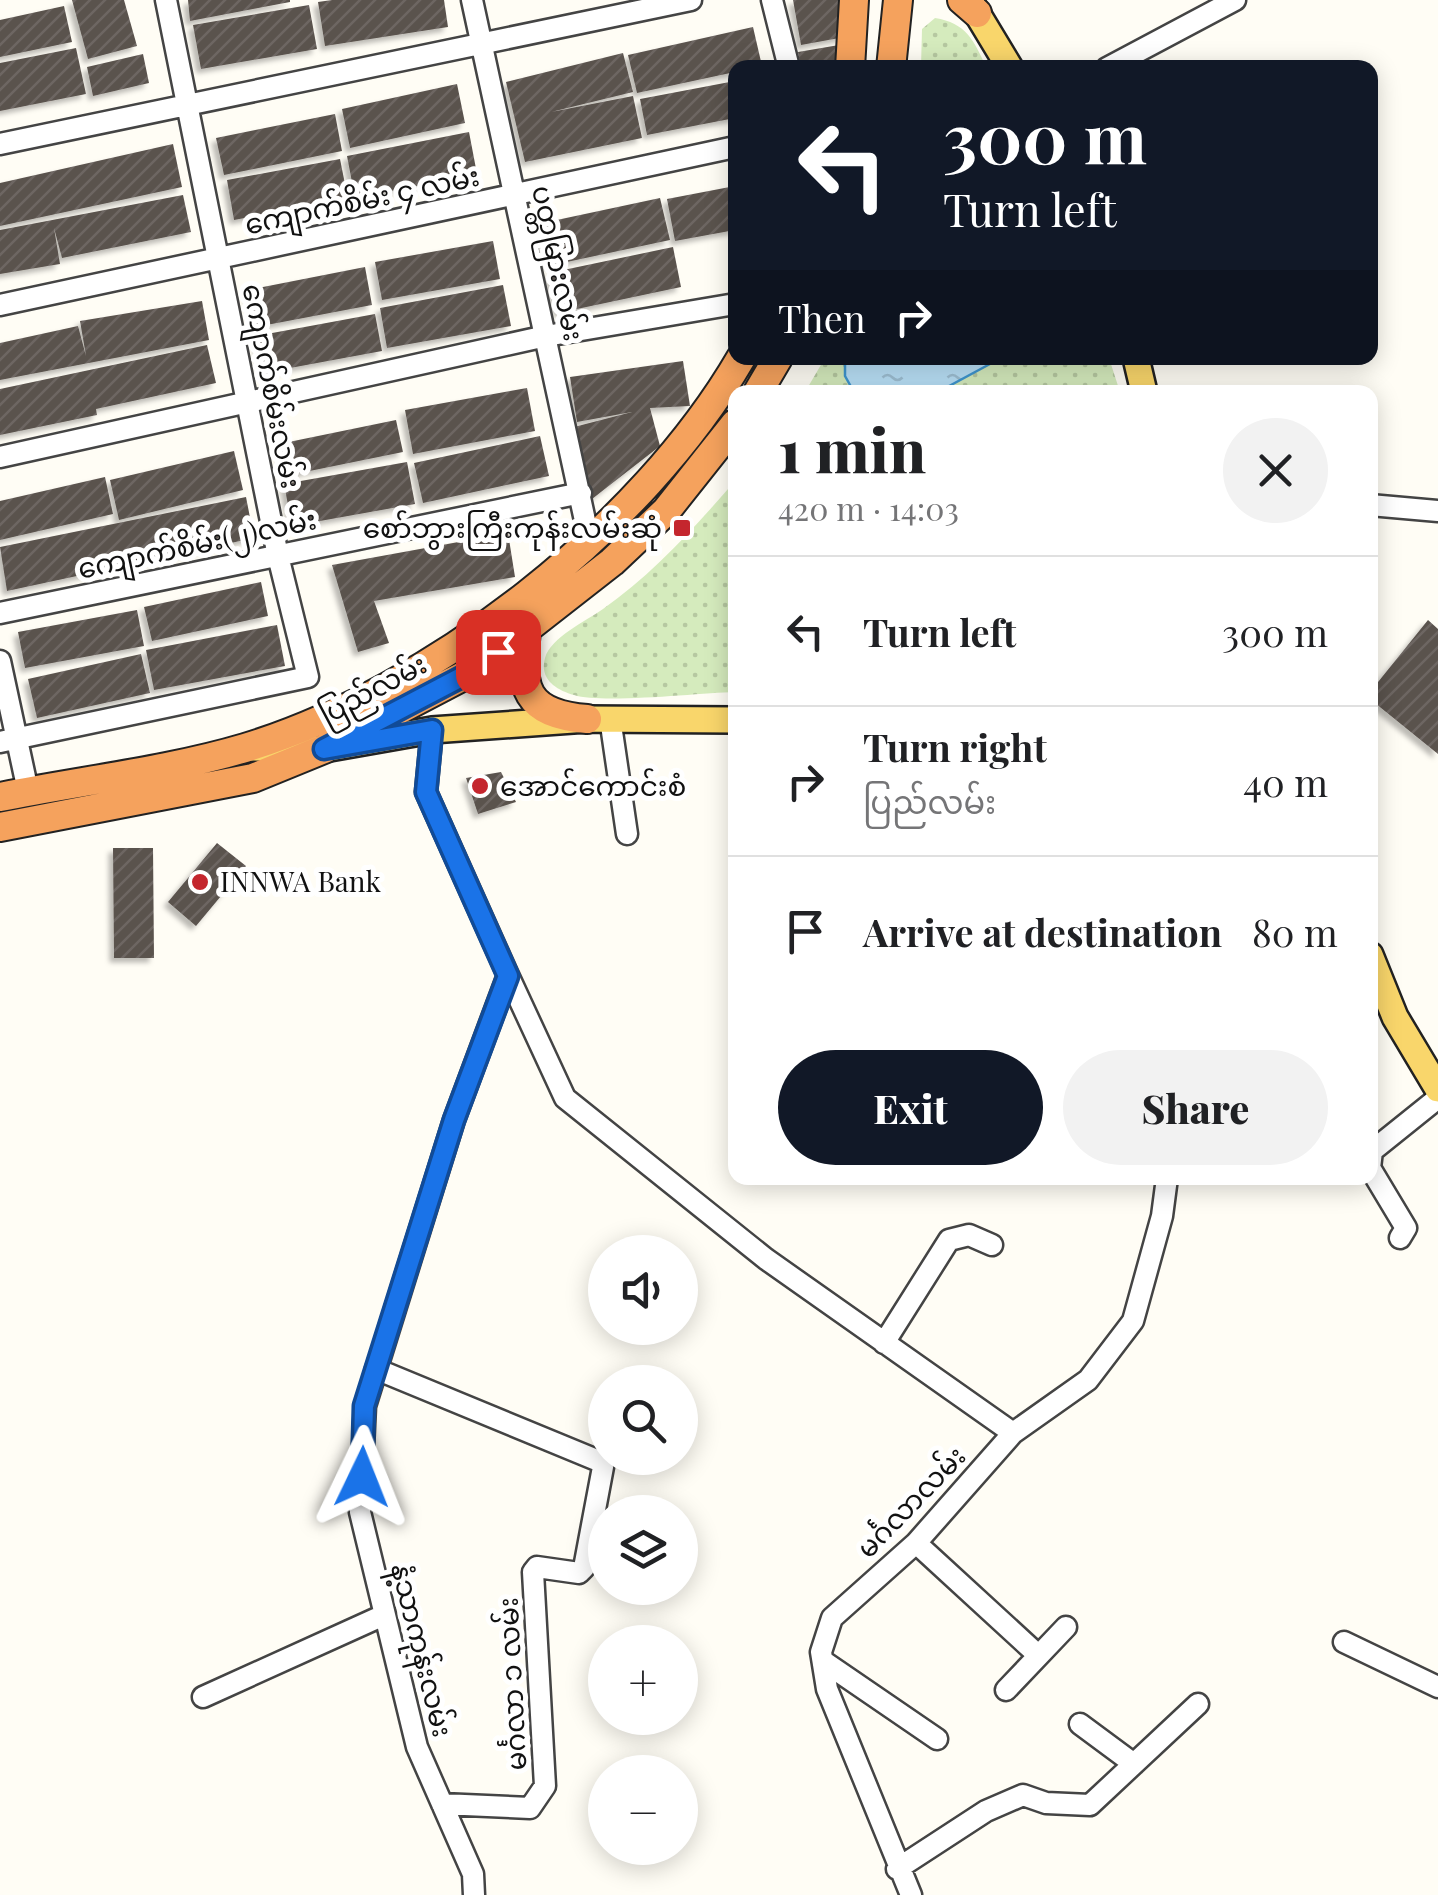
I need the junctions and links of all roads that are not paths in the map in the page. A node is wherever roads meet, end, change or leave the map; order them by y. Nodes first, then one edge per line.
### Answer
1 (166, 0) edge
2 (472, 0) edge
3 (691, 0) edge
4 (772, 0) edge
5 (854, 0) edge
6 (1235, 0) edge
7 (900, 2) edge
8 (969, 4) edge
9 (481, 44) junction
10 (787, 60) edge
11 (850, 60) edge
12 (892, 60) edge
13 (1005, 60) edge
14 (1122, 60) edge
15 (187, 106) junction
16 (0, 144) edge
17 (728, 149) edge
18 (515, 196) junction
19 (218, 258) junction
20 (0, 305) edge
21 (728, 305) edge
22 (546, 336) junction
23 (737, 365) edge
24 (247, 402) junction
25 (728, 433) edge
26 (0, 457) edge
27 (580, 493) junction
28 (1378, 506) edge
29 (1438, 511) edge
30 (588, 539) junction
31 (278, 556) junction
32 (0, 613) edge
33 (516, 622) junction
34 (0, 661) edge
35 (405, 692) junction
36 (598, 718) junction
37 (728, 720) edge
38 (428, 731) junction
39 (8, 740) edge
40 (244, 748) junction
41 (324, 749) junction
42 (28, 791) junction
43 (0, 797) edge
44 (0, 828) edge
45 (627, 834) dead end
46 (508, 976) junction
47 (1378, 976) edge
48 (1438, 1089) edge
49 (1438, 1098) edge
50 (1378, 1146) edge
51 (1378, 1181) edge
52 (1166, 1185) edge
53 (1400, 1238) dead end
54 (992, 1245) dead end
55 (884, 1343) junction
56 (376, 1368) junction
57 (1013, 1433) junction
58 (916, 1543) junction
59 (384, 1615) junction
60 (1066, 1628) dead end
61 (1344, 1642) dead end
62 (1038, 1655) junction
63 (822, 1661) junction
64 (1438, 1687) edge
65 (1006, 1690) dead end
66 (204, 1696) dead end
67 (1198, 1704) dead end
68 (1080, 1724) dead end
69 (937, 1739) dead end
70 (1134, 1764) junction
71 (442, 1804) junction
72 (897, 1869) junction
73 (474, 1895) edge
74 (910, 1895) edge

1 - 15 street, ကျောက်စိမ်းလမ်း
2 - 9 street, ပတ္တမြားလမ်း
3 - 9 street
4 - 10 street
5 - 11 highway
6 - 14 street
7 - 12 highway
8 - 13 main road
9 - 15 street
9 - 18 street, ပတ္တမြားလမ်း
15 - 16 street
15 - 19 street, ကျောက်စိမ်းလမ်း
17 - 18 street, ကျောက်စိမ်း ၄ လမ်း
18 - 19 street, ကျောက်စိမ်း ၄ လမ်း
18 - 22 street, ပတ္တမြားလမ်း
19 - 20 street, ကျောက်စိမ်း ၄ လမ်း
19 - 24 street, ကျောက်စိမ်းလမ်း
21 - 22 street
22 - 24 street
22 - 27 street, ပတ္တမြားလမ်း
23 - 30 highway, ပြည်လမ်း
24 - 26 street
24 - 31 street, ကျောက်စိမ်းလမ်း
25 - 33 highway, ပြည်လမ်း
27 - 30 street, ပတ္တမြားလမ်း
27 - 31 street, ကျောက်စိမ်း(၂)လမ်း
28 - 29 street
30 - 33 highway, ပြည်လမ်း
31 - 32 street, ကျောက်စိမ်း(၂)လမ်း
31 - 39 street, ကျောက်စိမ်းလမ်း
33 - 35 highway, ပြည်လမ်း
33 - 36 highway
34 - 39 street
35 - 38 main road
35 - 40 highway, ပြည်လမ်း
35 - 41 highway, ပြည်လမ်း
36 - 37 main road
36 - 38 main road
36 - 45 street
38 - 41 main road
38 - 46 street
39 - 42 street
40 - 41 main road, ပြည်လမ်း
40 - 42 highway, ပြည်လမ်း
41 - 44 highway, ပြည်လမ်း
42 - 43 highway, ပြည်လမ်း
46 - 55 street
46 - 56 street, နံ့သာကုန်းလမ်း
47 - 48 main road
49 - 50 street
51 - 53 street
52 - 57 street, မင်္ဂလာလမ်း
54 - 55 street
55 - 57 street
56 - 59 street, နံ့သာကုန်းလမ်း
56 - 71 street, မင်္ဂလာ ၁ လမ်း
57 - 58 street, မင်္ဂလာလမ်း
58 - 62 street
58 - 63 street, မင်္ဂလာလမ်း
59 - 66 street
59 - 71 street, နံ့သာကုန်းလမ်း
60 - 62 street
61 - 64 street
62 - 65 street
63 - 69 street
63 - 72 street
67 - 70 street
68 - 70 street
70 - 72 street
71 - 73 street, နံ့သာကုန်းလမ်း
72 - 74 street

